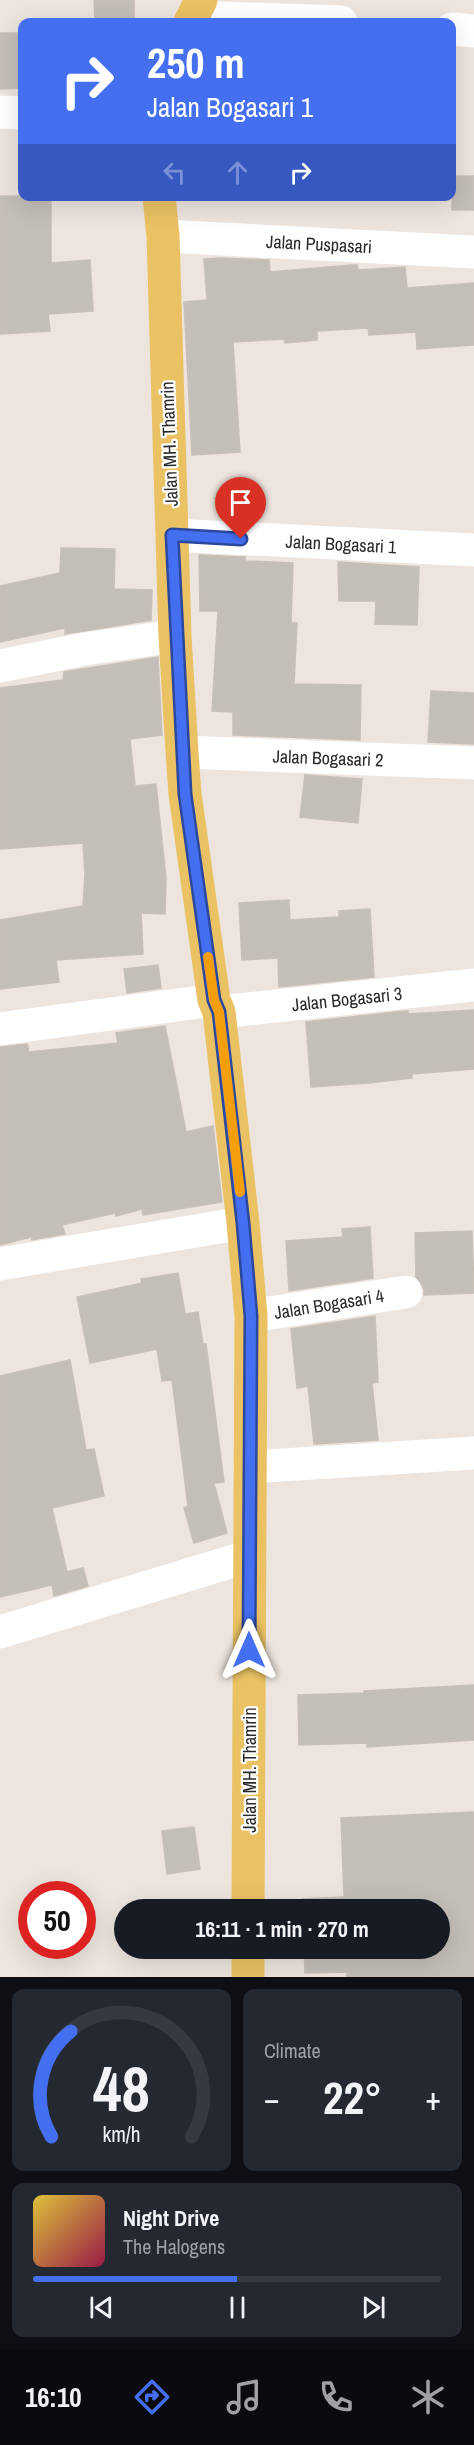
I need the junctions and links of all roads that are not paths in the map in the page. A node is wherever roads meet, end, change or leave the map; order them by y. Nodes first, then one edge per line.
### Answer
1 (194, 13) edge
2 (276, 18) edge
3 (456, 29) edge
4 (474, 31) edge
5 (0, 112) edge
6 (18, 113) edge
7 (160, 201) edge
8 (163, 236) junction
9 (474, 252) edge
10 (172, 535) junction
11 (474, 550) edge
12 (175, 636) junction
13 (0, 666) edge
14 (182, 752) junction
15 (474, 763) edge
16 (474, 985) edge
17 (217, 1006) junction
18 (0, 1029) edge
19 (243, 1223) junction
20 (0, 1264) edge
21 (406, 1292) dead end
22 (251, 1316) junction
23 (474, 1453) edge
24 (250, 1467) junction
25 (250, 1556) junction
26 (0, 1632) edge
27 (248, 1899) edge
28 (248, 1959) edge
29 (248, 1977) edge

1 - 2 street
3 - 4 street
5 - 6 street
7 - 8 main road, Jalan MH. Thamrin
8 - 9 street, Jalan Puspasari
8 - 10 main road, Jalan MH. Thamrin
10 - 11 street, Jalan Bogasari 1
10 - 12 main road, Jalan MH. Thamrin
12 - 13 street
12 - 14 main road, Jalan MH. Thamrin
14 - 15 street, Jalan Bogasari 2
14 - 17 main road, Jalan MH. Thamrin
16 - 17 street, Jalan Bogasari 3
17 - 18 street, Jalan Bogasari 3
17 - 19 main road, Jalan MH. Thamrin
19 - 20 street
19 - 22 main road, Jalan MH. Thamrin
21 - 22 street, Jalan Bogasari 4
22 - 24 main road, Jalan MH. Thamrin
23 - 24 street
24 - 25 main road, Jalan MH. Thamrin
25 - 26 street
25 - 27 main road, Jalan MH. Thamrin
28 - 29 main road

